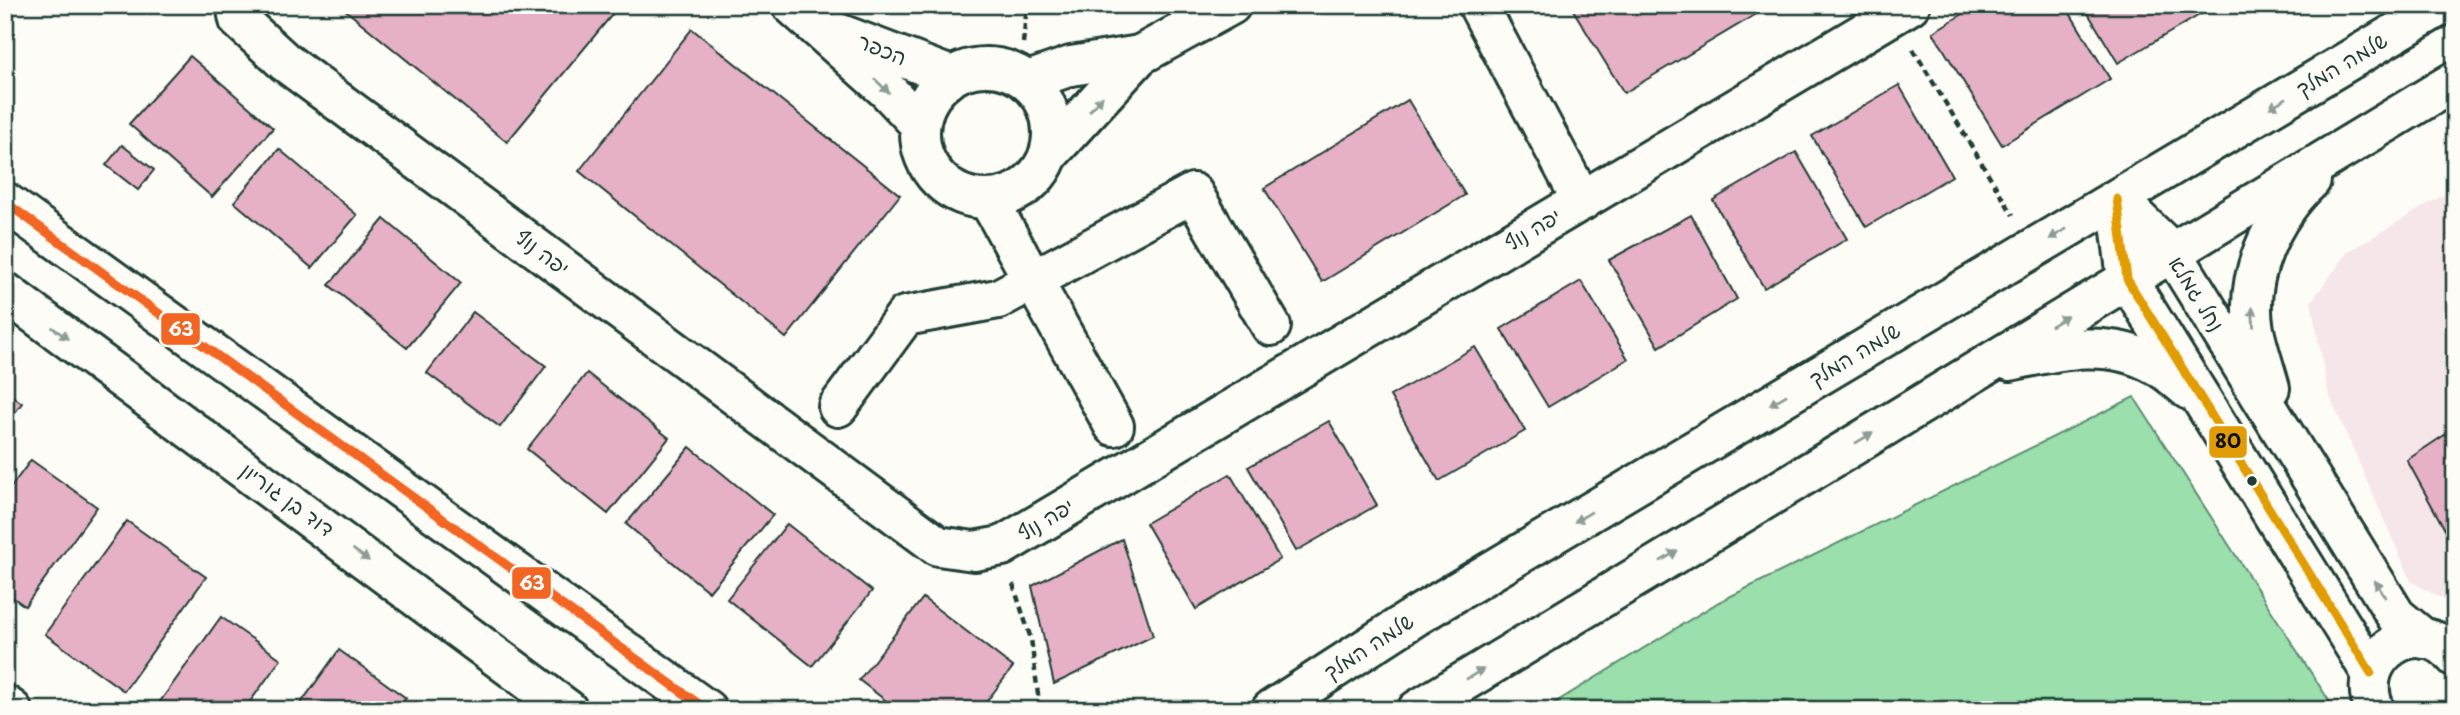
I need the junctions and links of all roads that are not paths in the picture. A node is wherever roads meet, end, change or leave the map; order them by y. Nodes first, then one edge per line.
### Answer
1 (236, 5) edge
2 (1231, 5) edge
3 (1478, 5) edge
4 (2442, 5) edge
5 (1902, 10) edge
6 (803, 14) edge
7 (1140, 55) junction
8 (951, 76) junction
9 (1028, 81) junction
10 (2455, 81) edge
11 (920, 125) junction
12 (2340, 151) junction
13 (1050, 153) junction
14 (2117, 199) junction
15 (988, 200) junction
16 (1582, 201) junction
17 (5, 202) edge
18 (2172, 252) junction
19 (2127, 279) junction
20 (1034, 280) junction
21 (5, 292) edge
22 (1271, 326) dead end
23 (1981, 368) junction
24 (2200, 398) junction
25 (838, 407) dead end
26 (1114, 425) dead end
27 (2281, 430) junction
28 (2440, 648) edge
29 (2371, 673) junction
30 (5, 705) edge
31 (12, 710) edge
32 (568, 710) edge
33 (707, 710) edge
34 (1271, 710) edge
35 (1416, 710) edge
36 (2375, 710) edge

1 - 16 street, יפה נוף
2 - 7 street
3 - 16 street
4 -> 14 street, שלמה המלך
5 - 16 street, יפה נוף
6 - 8 street, הכפר
6 -> 11 street, הכפר
7 - 9 street
13 -> 7 street
8 - 9 street
8 - 11 street
9 - 13 street
10 - 12 street
11 - 15 street
12 - 18 street
27 -> 12 street
13 - 15 street
14 - 18 street, נחל גמלא
14 - 19 street
14 -> 34 street, שלמה המלך
15 - 20 street
17 - 33 street
18 - 19 street
18 - 27 street, נחל גמלא
23 -> 19 street
19 - 24 street
20 - 22 street
20 - 25 street
20 - 26 street
21 -> 32 street, דוד בן גוריון
23 - 24 street
35 -> 23 street
24 - 29 street
28 -> 27 street, נחל גמלא
28 - 29 street
29 - 36 street
30 - 31 street

